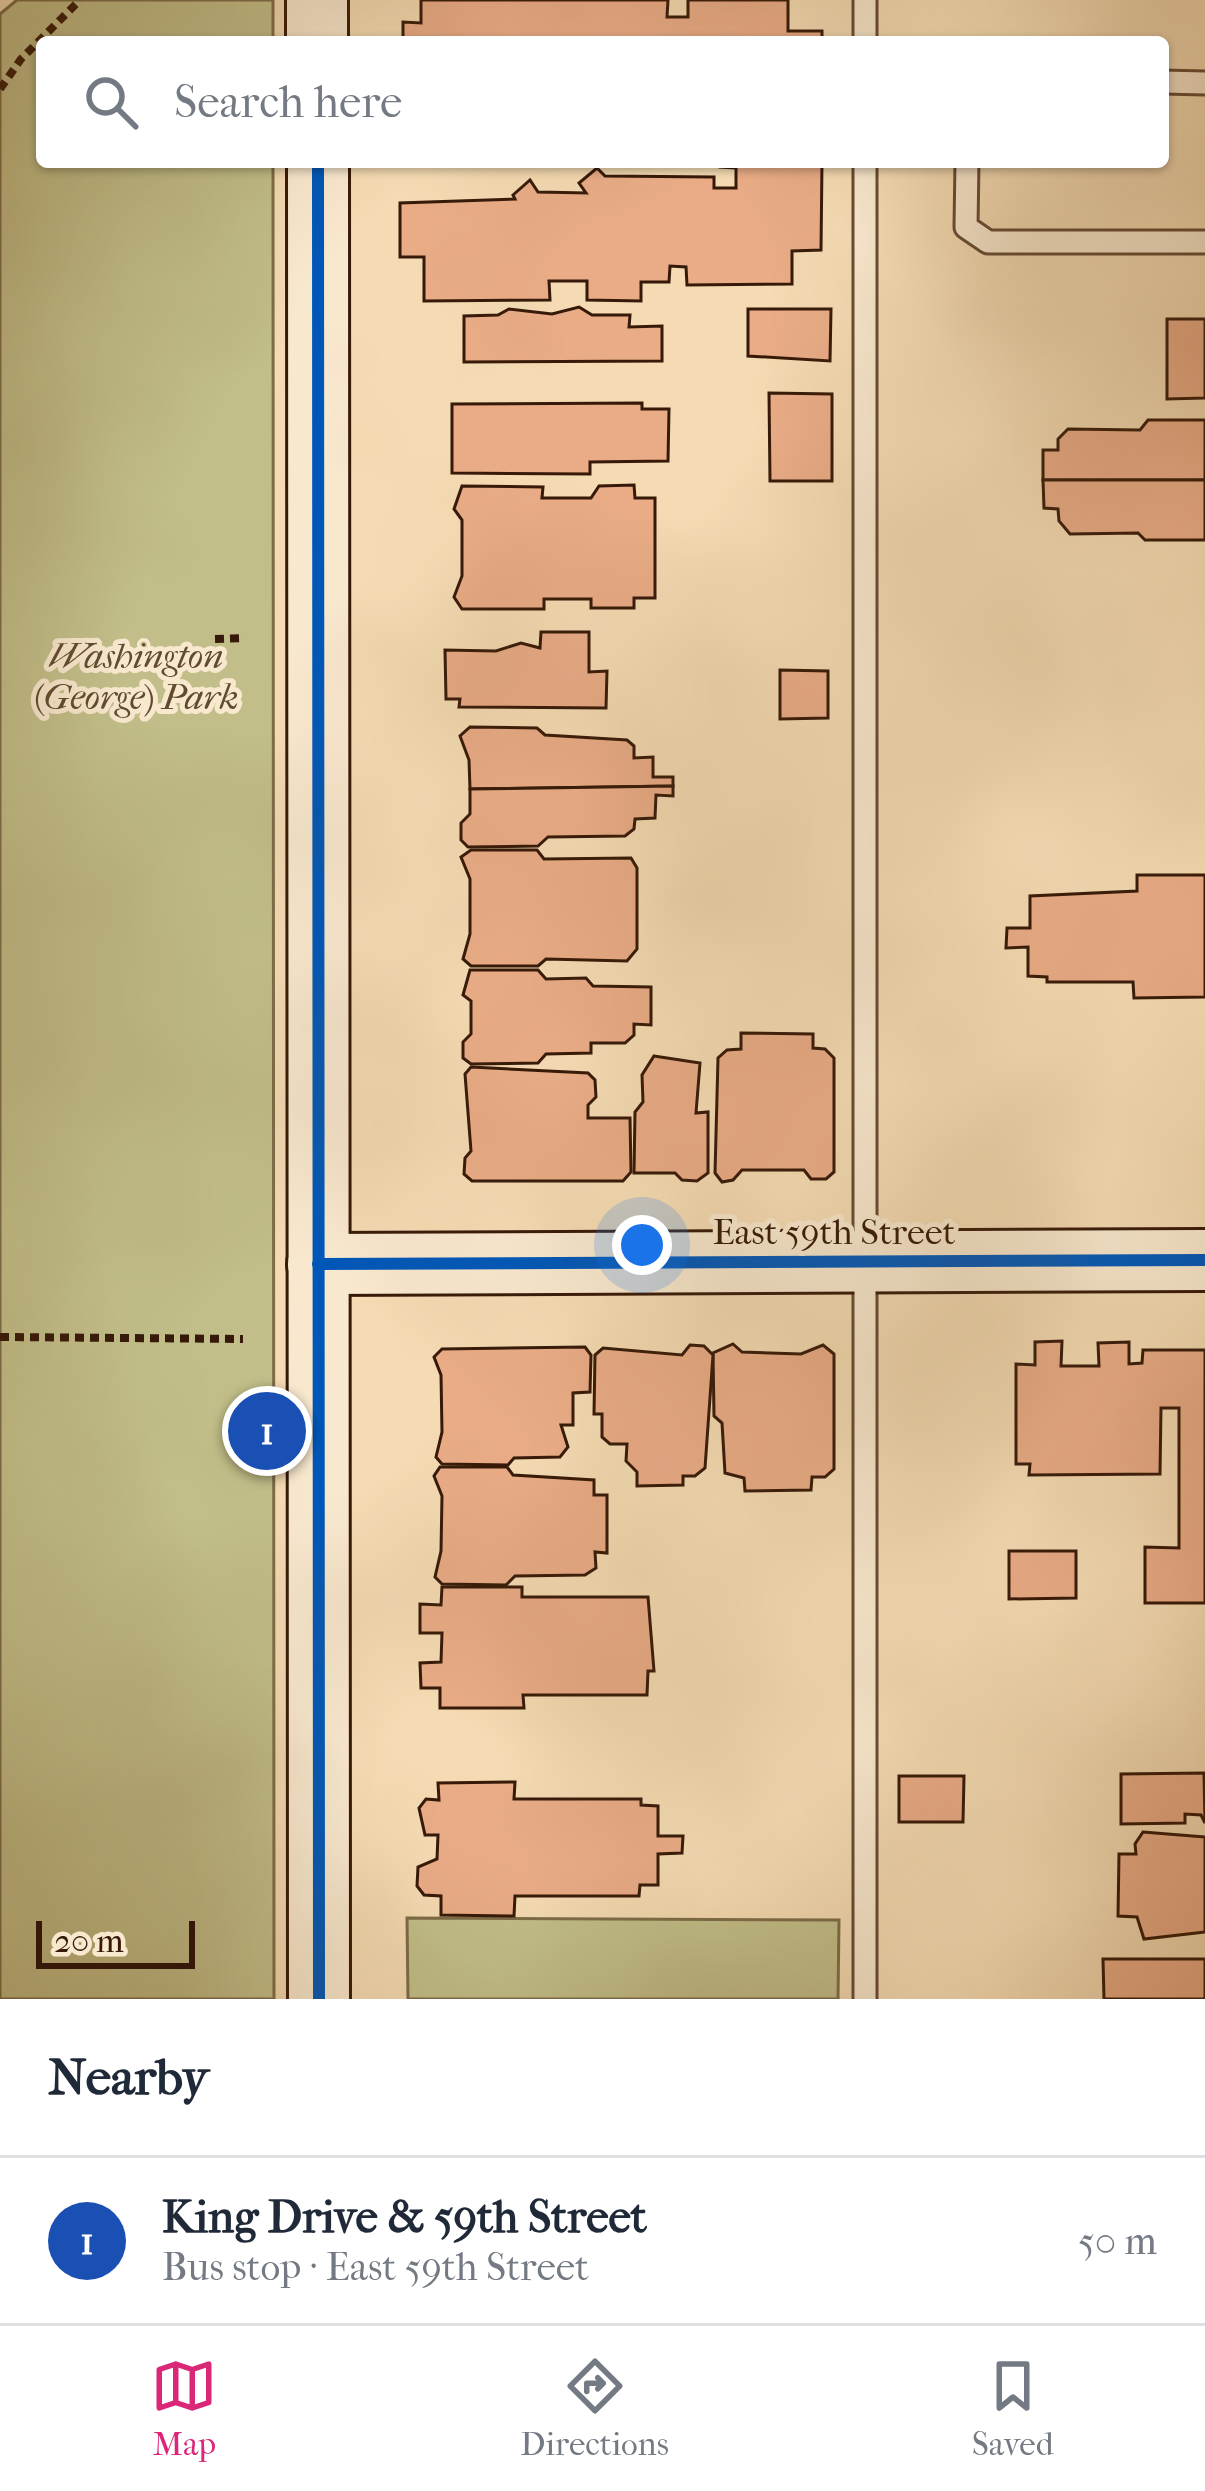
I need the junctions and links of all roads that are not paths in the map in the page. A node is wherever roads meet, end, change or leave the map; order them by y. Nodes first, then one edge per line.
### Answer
1 (317, 0) edge
2 (865, 0) edge
3 (317, 36) edge
4 (865, 36) edge
5 (1169, 82) edge
6 (1205, 82) edge
7 (317, 168) edge
8 (865, 168) edge
9 (967, 168) edge
10 (1205, 242) edge
11 (1205, 1260) edge
12 (865, 1262) junction
13 (318, 1264) junction
14 (320, 1999) edge
15 (865, 1999) edge

1 - 3 street
2 - 4 lane
5 - 6 lane
7 - 13 street
8 - 12 lane
9 - 10 lane
11 - 12 street, East 59th Street
12 - 13 street, East 59th Street
12 - 15 lane
13 - 14 street

